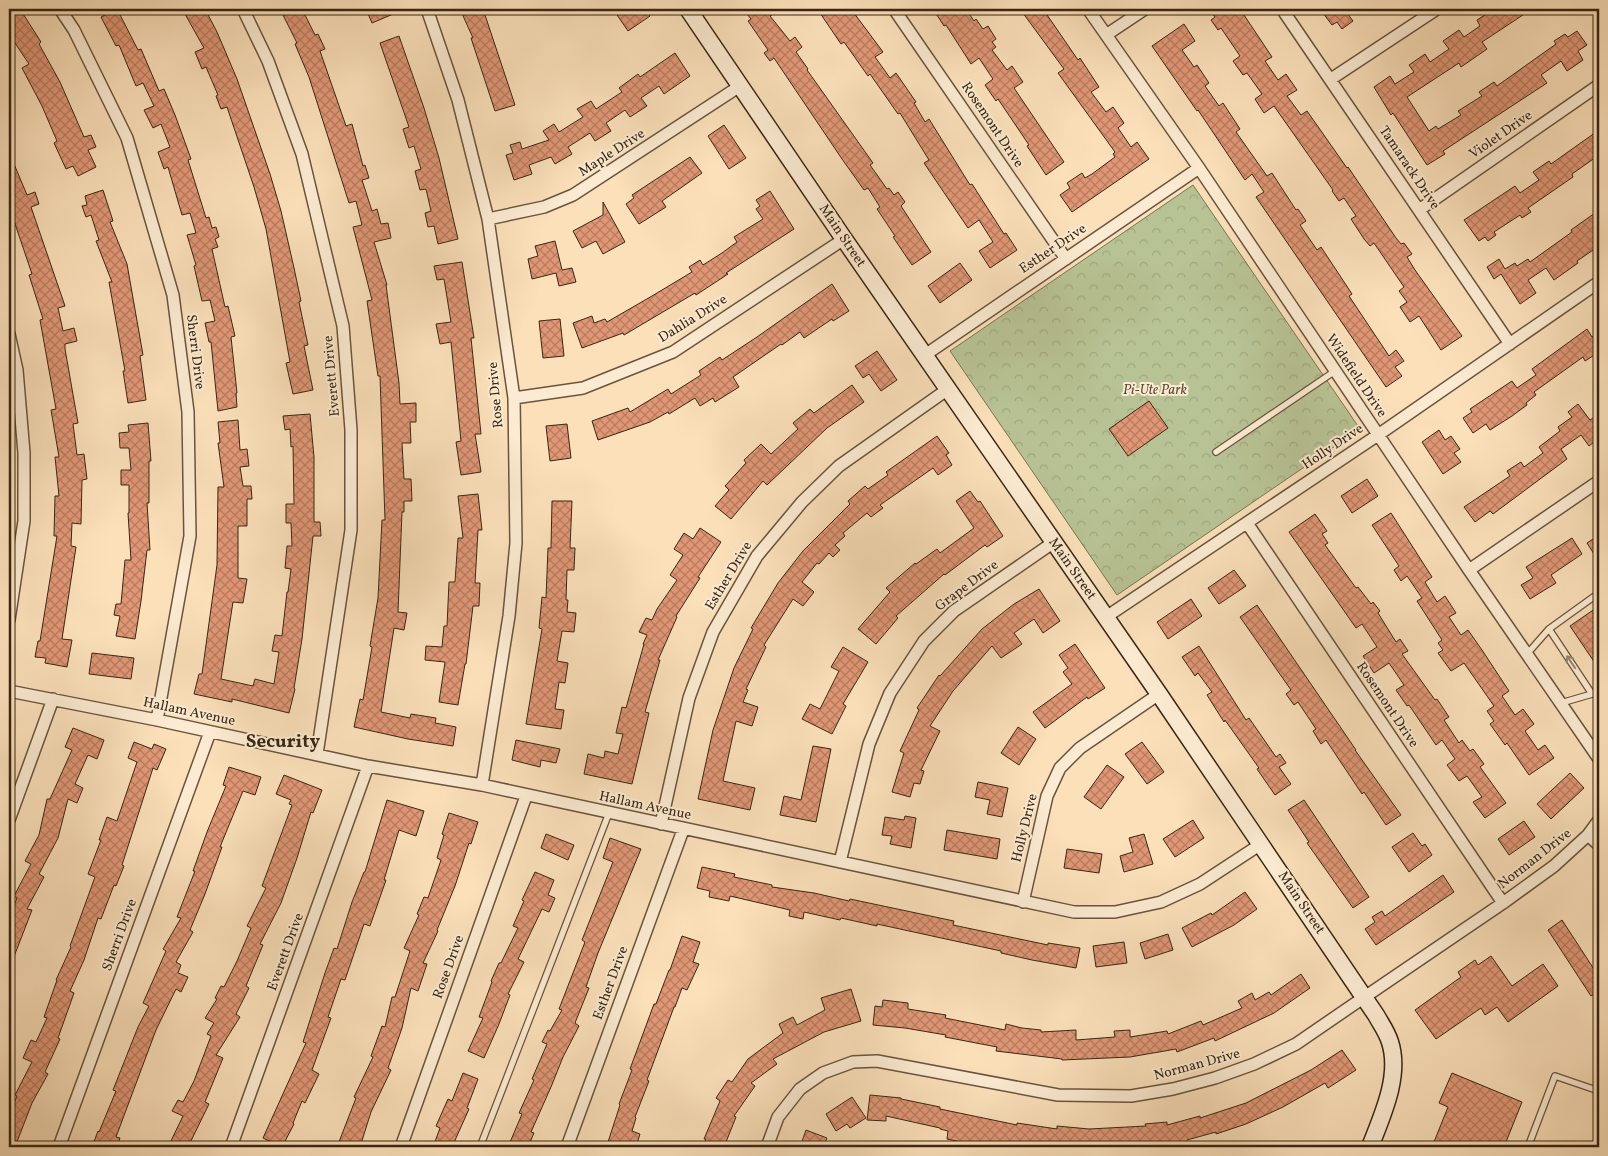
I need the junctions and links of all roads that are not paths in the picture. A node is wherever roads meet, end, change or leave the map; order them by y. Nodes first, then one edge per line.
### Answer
1 (60, 9) edge
2 (243, 9) edge
3 (427, 9) edge
4 (688, 9) edge
5 (894, 9) edge
6 (1088, 9) edge
7 (1146, 9) edge
8 (1282, 9) edge
9 (1437, 9) edge
10 (1106, 35) junction
11 (1331, 79) junction
12 (1599, 85) edge
13 (740, 86) junction
14 (1199, 168) junction
15 (1419, 210) junction
16 (488, 219) junction
17 (844, 239) junction
18 (1066, 259) junction
19 (1599, 282) edge
20 (9, 334) edge
21 (1510, 344) junction
22 (924, 355) junction
23 (1336, 371) junction
24 (948, 390) junction
25 (514, 398) junction
26 (1378, 435) junction
27 (1216, 452) dead end
28 (1599, 481) edge
29 (1247, 524) junction
30 (1054, 542) junction
31 (1469, 570) junction
32 (1599, 593) edge
33 (1106, 618) junction
34 (9, 620) edge
35 (1549, 629) junction
36 (1527, 654) junction
37 (9, 691) edge
38 (1599, 692) edge
39 (1160, 694) junction
40 (1592, 694) junction
41 (53, 699) junction
42 (1561, 703) junction
43 (157, 720) junction
44 (210, 732) junction
45 (317, 754) junction
46 (1599, 759) edge
47 (368, 766) junction
48 (482, 786) junction
49 (526, 796) junction
50 (609, 813) junction
51 (9, 820) edge
52 (1599, 820) edge
53 (661, 824) junction
54 (683, 830) junction
55 (1588, 835) junction
56 (1261, 844) junction
57 (1599, 845) edge
58 (840, 862) junction
59 (1023, 902) junction
60 (1503, 903) junction
61 (1365, 998) junction
62 (1599, 1091) edge
63 (59, 1147) edge
64 (232, 1147) edge
65 (401, 1147) edge
66 (480, 1147) edge
67 (568, 1147) edge
68 (767, 1147) edge
69 (1370, 1147) edge
70 (1528, 1147) edge

1 - 43 street, Sherri Drive
2 - 45 street, Everett Drive
3 - 16 street, Rose Drive
4 - 13 main road, Main Street
5 - 18 street, Rosemont Drive
6 - 10 street, Widefield Drive
7 - 10 street
8 - 11 street, Tamarack Drive
9 - 11 street
10 - 14 street, Widefield Drive
11 - 15 street, Tamarack Drive
12 - 15 street, Violet Drive
13 - 16 street, Maple Drive
13 - 17 main road, Main Street
14 - 18 street, Esther Drive
14 - 23 street, Widefield Drive
15 - 21 street, Tamarack Drive
16 - 25 street, Rose Drive
17 - 22 main road, Main Street
17 - 25 street, Dahlia Drive
18 - 22 street, Esther Drive
19 - 21 street, Holly Drive
20 - 34 street
21 - 26 street, Holly Drive
22 - 24 main road, Main Street
23 - 26 street, Widefield Drive
23 - 27 lane
24 - 30 main road, Main Street
24 - 53 street, Esther Drive
25 - 48 street, Rose Drive
26 - 29 street, Holly Drive
26 - 31 street, Widefield Drive
28 - 31 street
29 - 33 street, Holly Drive
29 - 60 street, Rosemont Drive
30 - 33 main road, Main Street
30 - 58 street, Grape Drive
31 - 36 street, Widefield Drive
32 - 35 lane
33 - 39 main road, Main Street
35 - 36 lane
40 -> 35 lane
36 - 42 street, Widefield Drive
37 - 41 street, Hallam Avenue
38 - 40 lane
39 - 56 main road, Main Street
39 - 59 street, Holly Drive
40 - 42 lane
41 - 43 street, Hallam Avenue
41 - 51 street
42 - 46 street, Widefield Drive
43 - 44 street, Hallam Avenue
44 - 45 street, Hallam Avenue
44 - 63 street, Sherri Drive
45 - 47 street, Hallam Avenue
47 - 48 street, Hallam Avenue
47 - 64 street, Everett Drive
48 - 49 street, Hallam Avenue
49 - 50 street, Hallam Avenue
49 - 65 street, Rose Drive
50 - 53 street, Hallam Avenue
50 - 66 lane
52 - 55 street, Norman Drive
53 - 54 street, Hallam Avenue
54 - 58 street, Hallam Avenue
54 - 67 street, Esther Drive
55 - 57 street
55 - 60 street, Norman Drive
56 - 59 street, Hallam Avenue
56 - 61 main road, Main Street
58 - 59 street, Hallam Avenue
60 - 61 street, Norman Drive
61 - 68 street, Norman Drive
61 - 69 main road, Main Street
62 - 70 lane

